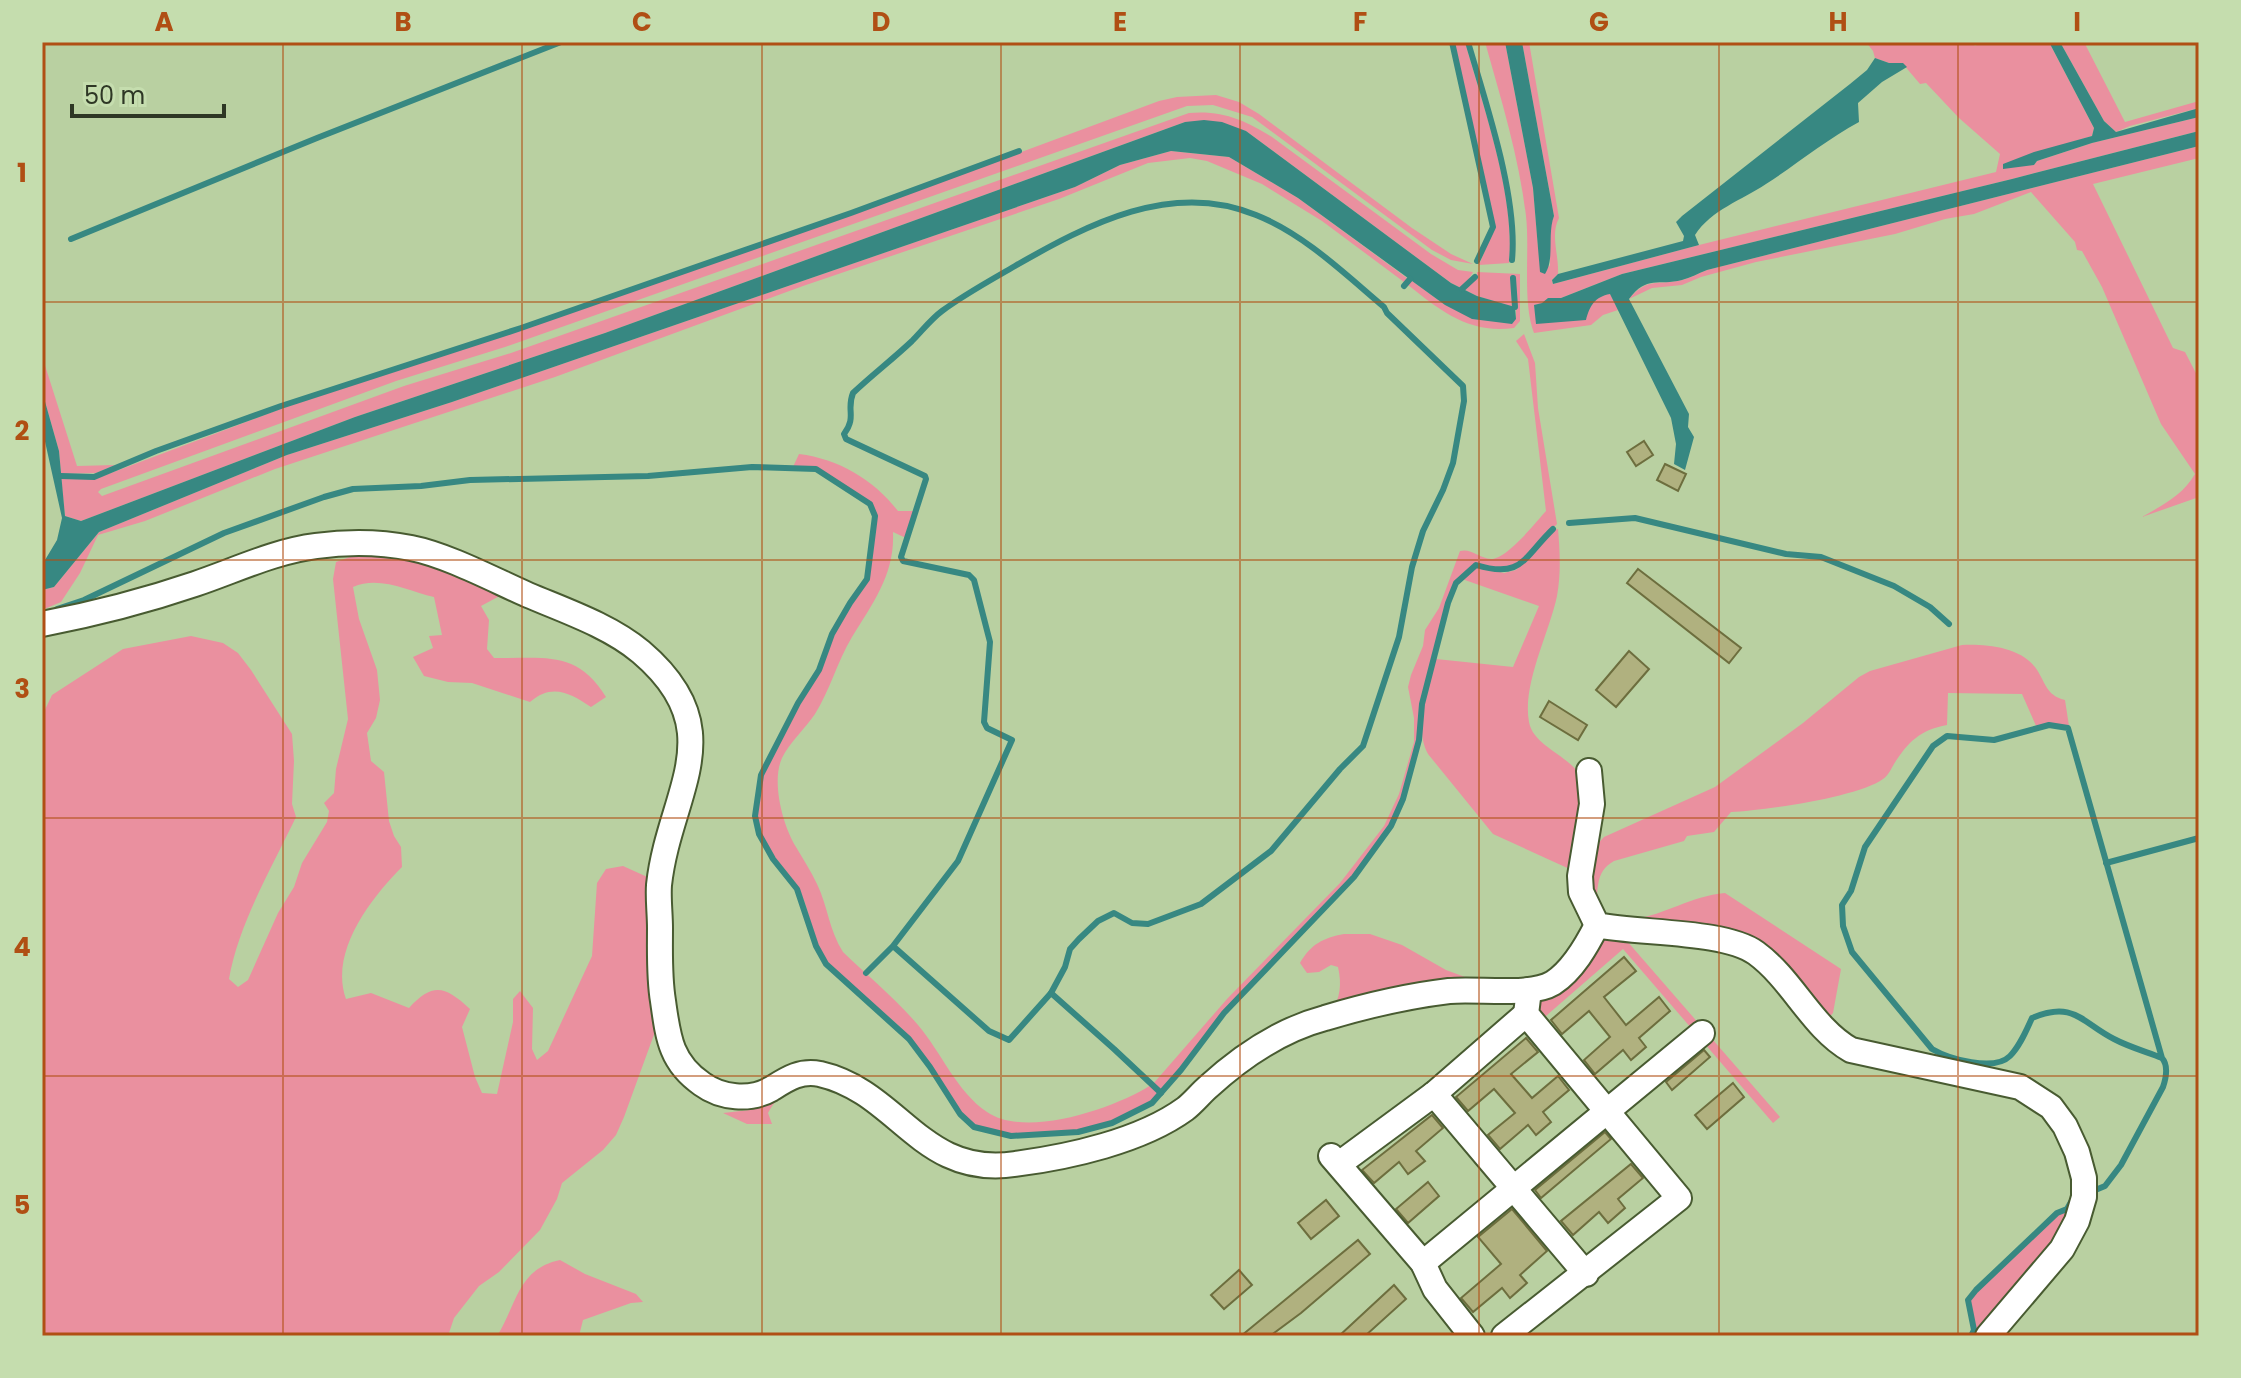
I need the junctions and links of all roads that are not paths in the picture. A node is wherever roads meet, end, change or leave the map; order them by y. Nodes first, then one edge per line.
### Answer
1 (42, 624) edge
2 (1589, 771) dead end
3 (1597, 925) junction
4 (1528, 1002) junction
5 (1702, 1033) dead end
6 (1434, 1094) junction
7 (1607, 1111) junction
8 (1512, 1189) junction
9 (1423, 1263) junction
10 (1586, 1274) junction
11 (1472, 1336) edge
12 (1504, 1336) edge
13 (1988, 1336) edge

1 - 4 street
2 - 3 street
3 - 4 street
3 - 13 street
4 - 6 street
4 - 7 street
5 - 7 street
6 - 8 street
6 - 9 street
7 - 8 street
7 - 10 street
8 - 9 street
8 - 10 street
9 - 11 street
10 - 12 street

